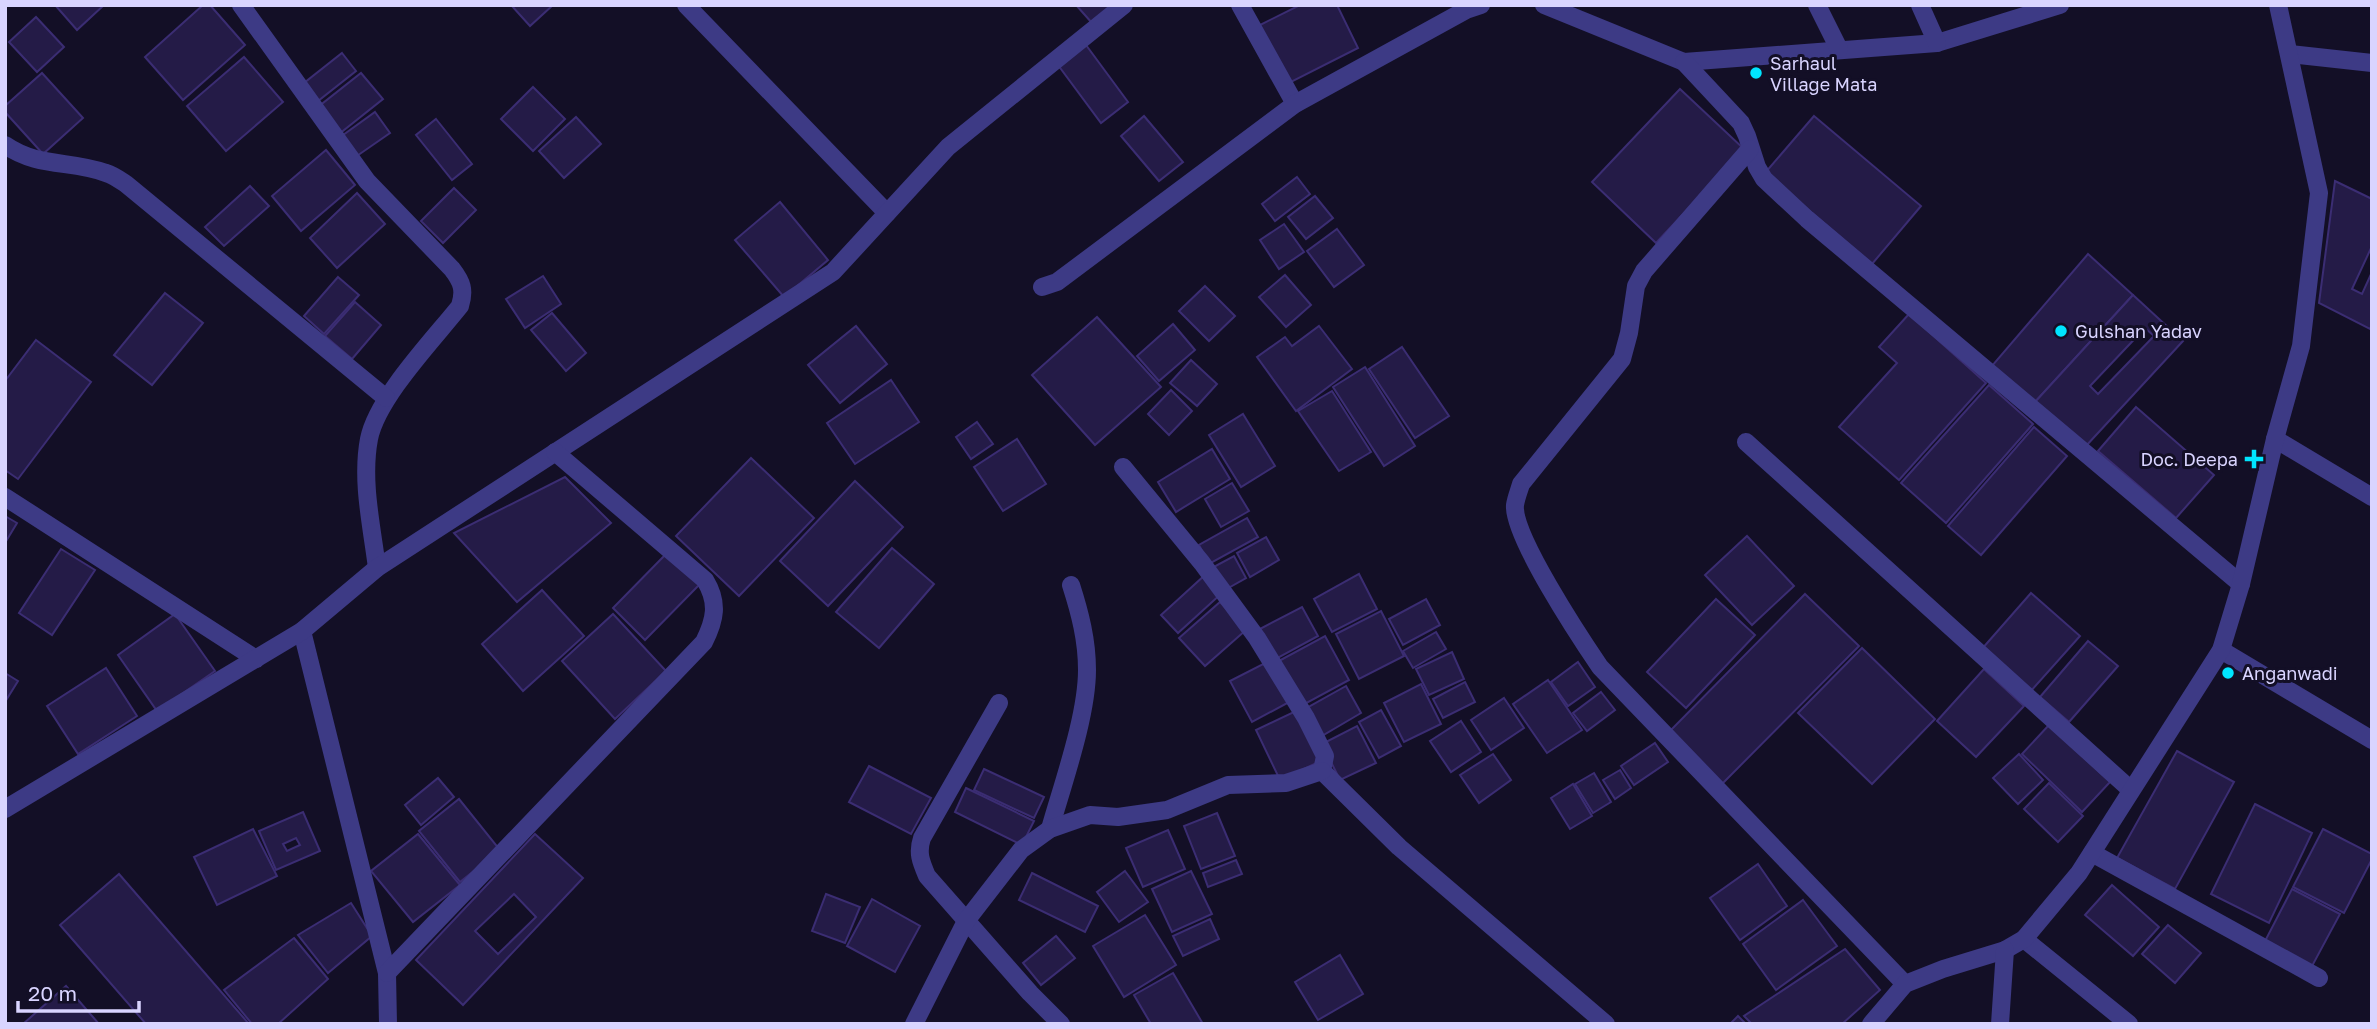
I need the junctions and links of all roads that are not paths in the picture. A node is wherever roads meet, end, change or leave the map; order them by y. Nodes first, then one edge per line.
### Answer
1 (241, 5) edge
2 (686, 5) edge
3 (1124, 5) edge
4 (1240, 5) edge
5 (1481, 5) edge
6 (1544, 5) edge
7 (1817, 5) edge
8 (1920, 5) edge
9 (2060, 5) edge
10 (2277, 5) edge
11 (1937, 43) junction
12 (1839, 49) junction
13 (2290, 54) junction
14 (1685, 62) junction
15 (2372, 63) edge
16 (1295, 104) junction
17 (5, 145) edge
18 (1750, 149) junction
19 (887, 214) junction
20 (1042, 288) dead end
21 (386, 398) junction
22 (2275, 439) junction
23 (1746, 442) dead end
24 (555, 453) junction
25 (1123, 467) dead end
26 (5, 497) edge
27 (2372, 498) edge
28 (377, 568) junction
29 (2241, 584) junction
30 (1071, 585) dead end
31 (302, 631) junction
32 (2221, 650) junction
33 (256, 659) junction
34 (999, 703) dead end
35 (2372, 740) edge
36 (1322, 771) junction
37 (2131, 790) junction
38 (5, 809) edge
39 (1050, 829) junction
40 (2092, 853) junction
41 (966, 921) junction
42 (2024, 939) junction
43 (2005, 950) junction
44 (387, 973) junction
45 (2319, 978) dead end
46 (1905, 984) junction
47 (388, 1024) edge
48 (914, 1024) edge
49 (1061, 1024) edge
50 (1606, 1024) edge
51 (1871, 1024) edge
52 (2000, 1024) edge
53 (2129, 1024) edge

1 - 21 street
2 - 19 street
3 - 19 street
4 - 16 street
5 - 16 street
6 - 14 street
7 - 12 street
8 - 11 street
9 - 11 street
10 - 13 street
11 - 12 street
12 - 14 street
13 - 15 street
13 - 22 street
14 - 18 street
16 - 20 street
17 - 21 street
18 - 29 street
18 - 46 street
19 - 24 street
21 - 28 street
22 - 27 street
22 - 29 street
23 - 37 street
24 - 28 street
24 - 44 street
25 - 36 street
26 - 33 street
28 - 31 street
29 - 32 street
30 - 39 street
31 - 33 street
31 - 44 street
32 - 35 street
32 - 37 street
33 - 38 street
34 - 41 street
36 - 39 street
36 - 50 street
37 - 40 street
39 - 41 street
40 - 42 street
40 - 45 street
41 - 48 street
41 - 49 street
42 - 43 street
42 - 53 street
43 - 46 street
43 - 52 street
44 - 47 street
46 - 51 street

